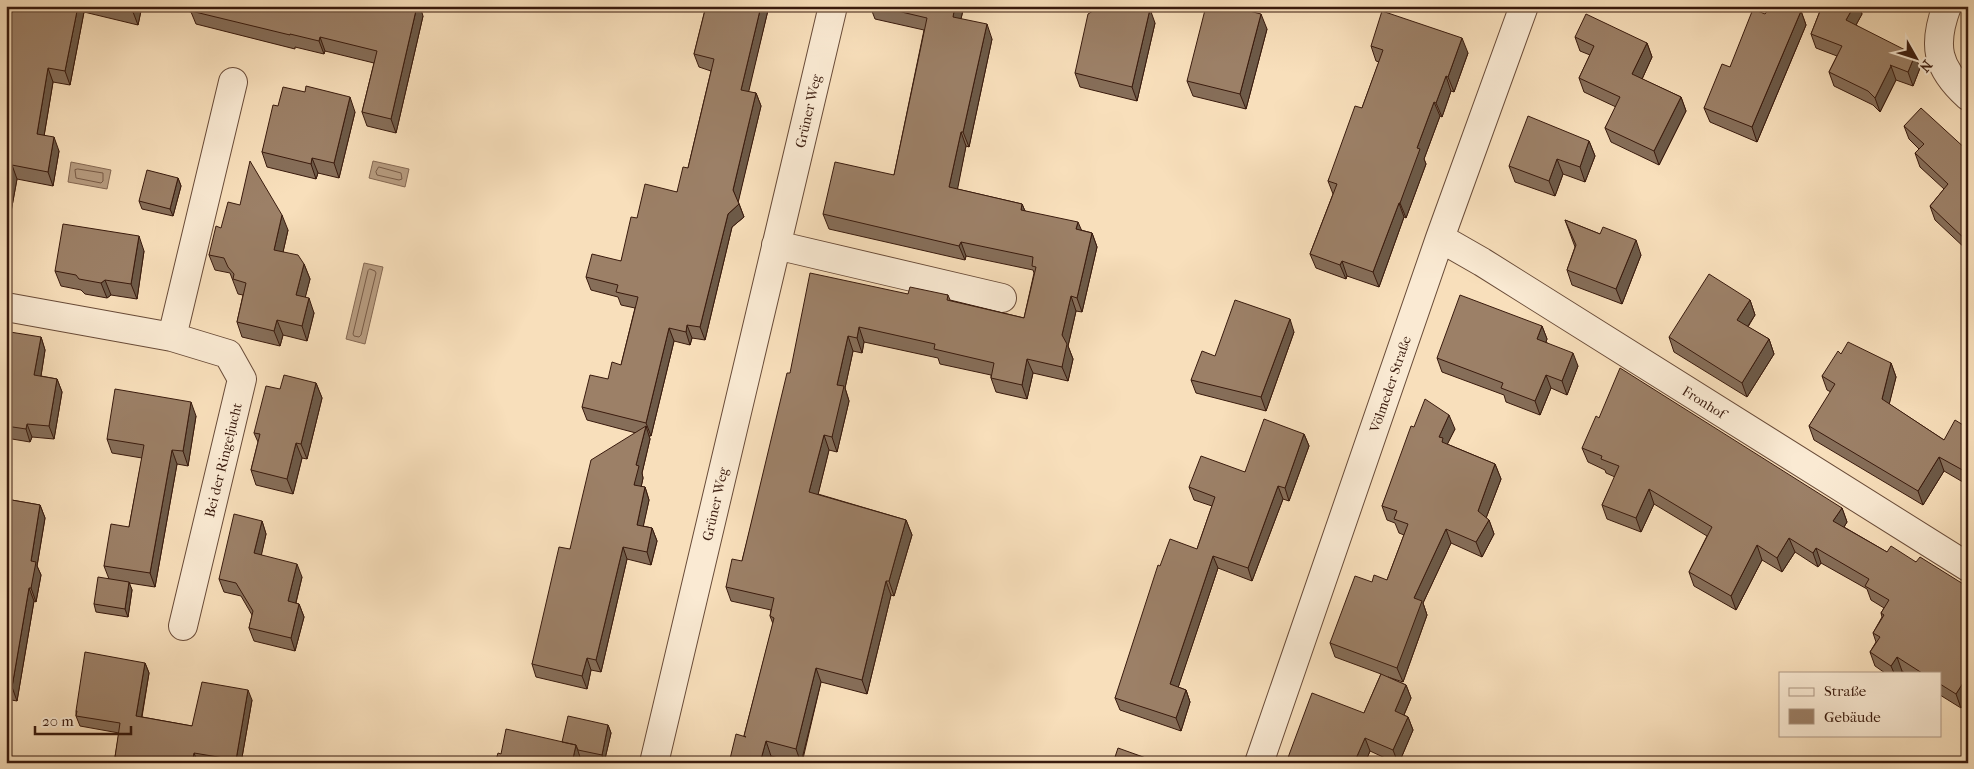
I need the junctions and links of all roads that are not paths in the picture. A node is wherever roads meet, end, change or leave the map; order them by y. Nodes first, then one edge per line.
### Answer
1 (834, 6) edge
2 (1524, 6) edge
3 (1947, 6) edge
4 (233, 82) dead end
5 (1968, 96) edge
6 (1440, 238) junction
7 (776, 245) junction
8 (1002, 298) dead end
9 (6, 307) edge
10 (172, 337) junction
11 (1968, 567) edge
12 (182, 626) dead end
13 (654, 763) edge
14 (1259, 763) edge

1 - 7 street, Grüner Weg
2 - 6 street, Völmeder Straße
3 - 5 street
4 - 10 street
6 - 11 street, Fronhof
6 - 14 street, Völmeder Straße
7 - 8 street
7 - 13 street, Grüner Weg
9 - 10 street, Bei der Ringeljucht
10 - 12 street, Bei der Ringeljucht

